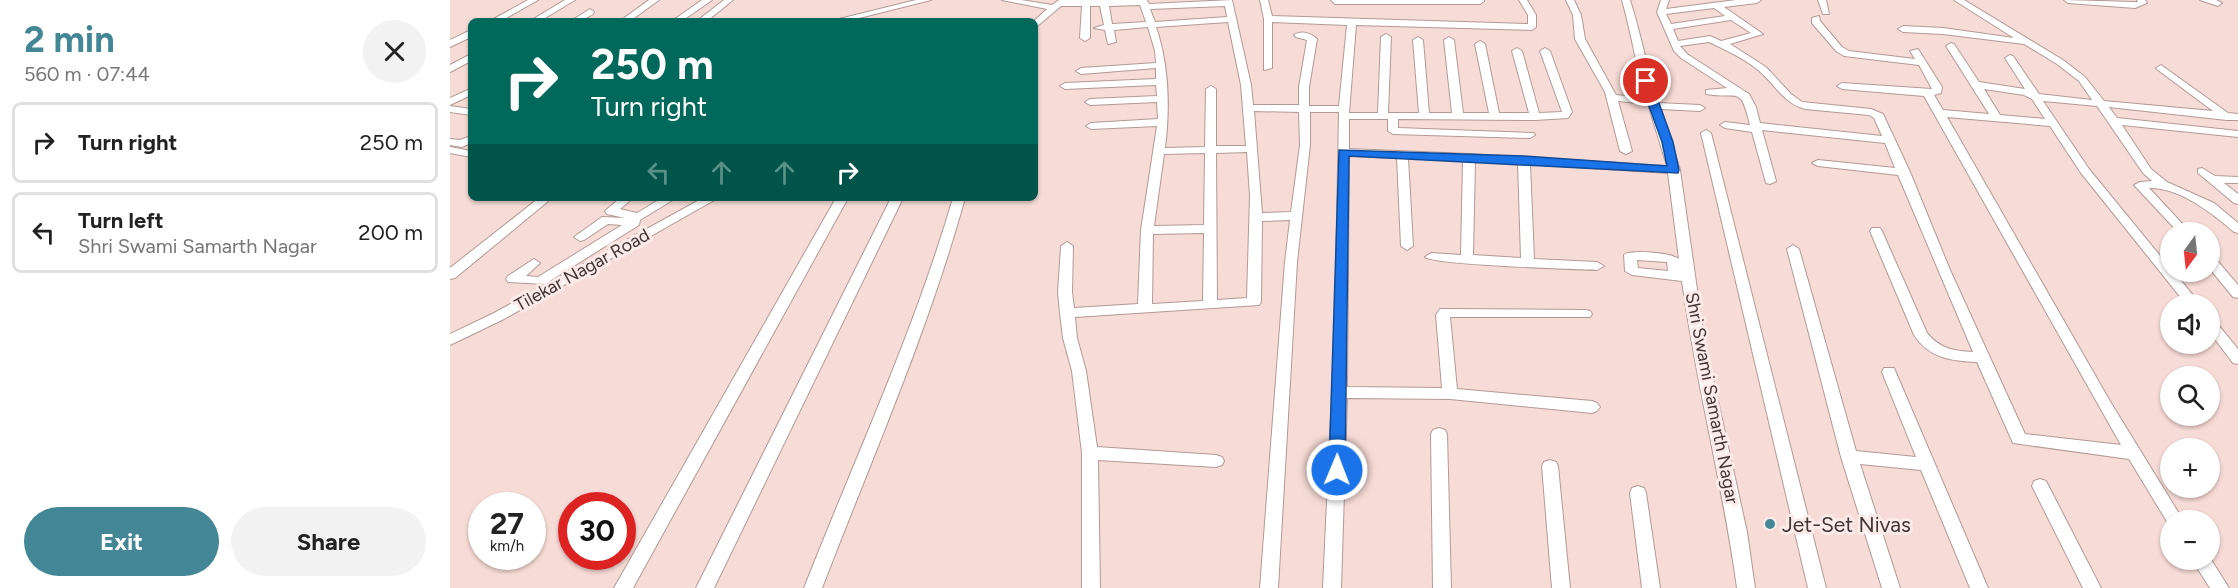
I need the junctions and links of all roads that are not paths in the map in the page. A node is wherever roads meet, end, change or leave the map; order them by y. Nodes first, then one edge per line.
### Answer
1 (534, 0) edge
2 (571, 0) edge
3 (655, 0) edge
4 (708, 0) edge
5 (729, 0) edge
6 (927, 0) edge
7 (1006, 0) edge
8 (1264, 0) edge
9 (1335, 0) edge
10 (1523, 0) edge
11 (1570, 0) edge
12 (1626, 0) edge
13 (1665, 0) edge
14 (1756, 0) edge
15 (1822, 0) edge
16 (1958, 0) edge
17 (2068, 0) edge
18 (2073, 0) edge
19 (2142, 0) edge
20 (2204, 0) edge
21 (1229, 1) edge
22 (1480, 1) edge
23 (2109, 2) edge
24 (1104, 3) junction
25 (1143, 3) edge
26 (2218, 3) dead end
27 (1058, 4) edge
28 (1086, 4) junction
29 (1718, 6) junction
30 (590, 12) dead end
31 (1335, 12) dead end
32 (1660, 12) junction
33 (1826, 12) dead end
34 (1733, 17) junction
35 (500, 18) edge
36 (539, 18) edge
37 (580, 18) edge
38 (628, 18) edge
39 (681, 18) edge
40 (705, 18) edge
41 (848, 18) edge
42 (1816, 18) dead end
43 (1268, 19) junction
44 (1232, 20) junction
45 (1352, 21) junction
46 (1712, 21) junction
47 (1038, 22) edge
48 (1150, 24) junction
49 (1110, 27) junction
50 (1668, 27) junction
51 (1100, 28) dead end
52 (1903, 28) dead end
53 (468, 35) edge
54 (1299, 35) dead end
55 (1386, 37) dead end
56 (1085, 38) dead end
57 (1418, 40) dead end
58 (1449, 40) dead end
59 (1729, 40) junction
60 (1110, 42) dead end
61 (2027, 42) junction
62 (450, 44) edge
63 (1480, 44) dead end
64 (1675, 44) junction
65 (1951, 46) dead end
66 (1517, 51) dead end
67 (1545, 51) dead end
68 (1915, 51) dead end
69 (2010, 58) dead end
70 (468, 59) edge
71 (1257, 62) junction
72 (1923, 63) junction
73 (1161, 65) junction
74 (2161, 68) dead end
75 (450, 69) edge
76 (468, 71) edge
77 (1081, 71) dead end
78 (1161, 82) junction
79 (1976, 85) junction
80 (1065, 86) dead end
81 (1842, 86) dead end
82 (1211, 88) dead end
83 (450, 90) edge
84 (1739, 91) junction
85 (1710, 92) dead end
86 (1928, 93) junction
87 (465, 95) edge
88 (2036, 97) junction
89 (1612, 98) junction
90 (1162, 99) junction
91 (450, 102) edge
92 (1090, 102) dead end
93 (1653, 103) junction
94 (2103, 105) junction
95 (1248, 108) junction
96 (1304, 108) junction
97 (1700, 108) dead end
98 (450, 109) edge
99 (468, 112) edge
100 (1344, 113) junction
101 (1938, 113) junction
102 (1388, 116) junction
103 (1424, 116) junction
104 (1458, 116) junction
105 (1495, 117) junction
106 (1535, 117) junction
107 (2233, 117) edge
108 (1997, 118) junction
109 (2114, 121) junction
110 (1163, 123) junction
111 (2053, 123) junction
112 (1725, 125) dead end
113 (1091, 126) dead end
114 (2238, 126) edge
115 (1757, 128) junction
116 (1706, 133) dead end
117 (2238, 134) edge
118 (1530, 135) dead end
119 (1890, 140) junction
120 (468, 141) edge
121 (451, 145) edge
122 (1251, 149) junction
123 (1210, 150) junction
124 (1159, 151) junction
125 (1626, 151) dead end
126 (1343, 152) junction
127 (468, 153) edge
128 (1402, 155) junction
129 (1469, 157) junction
130 (1524, 160) junction
131 (1818, 163) dead end
132 (1674, 170) junction
133 (2202, 171) dead end
134 (1904, 172) junction
135 (2215, 179) junction
136 (2238, 180) edge
137 (1770, 181) dead end
138 (2163, 184) junction
139 (2238, 200) edge
140 (542, 201) edge
141 (623, 201) edge
142 (665, 201) edge
143 (707, 201) edge
144 (840, 201) edge
145 (896, 201) edge
146 (958, 201) edge
147 (649, 210) junction
148 (1295, 216) junction
149 (1256, 217) junction
150 (674, 219) junction
151 (2175, 222) edge
152 (1210, 229) junction
153 (2238, 229) edge
154 (1147, 230) junction
155 (1876, 231) dead end
156 (580, 237) dead end
157 (1067, 246) dead end
158 (1407, 246) dead end
159 (1792, 249) dead end
160 (586, 252) junction
161 (1431, 256) dead end
162 (604, 257) junction
163 (1467, 259) junction
164 (1528, 262) junction
165 (534, 263) dead end
166 (1598, 266) dead end
167 (2220, 273) edge
168 (450, 275) edge
169 (2185, 294) edge
170 (2238, 294) edge
171 (1210, 303) junction
172 (1145, 308) junction
173 (1067, 313) junction
174 (1585, 314) dead end
175 (2220, 336) edge
176 (450, 340) edge
177 (1982, 357) junction
178 (2238, 359) edge
179 (1889, 372) dead end
180 (1338, 392) junction
181 (1450, 394) junction
182 (1592, 407) dead end
183 (1439, 434) dead end
184 (1090, 453) junction
185 (2132, 453) junction
186 (1849, 457) junction
187 (1216, 461) dead end
188 (1927, 464) junction
189 (1550, 466) dead end
190 (2040, 486) dead end
191 (1638, 494) dead end
192 (2169, 510) edge
193 (2208, 570) edge
194 (623, 588) edge
195 (705, 588) edge
196 (813, 588) edge
197 (1091, 588) edge
198 (1269, 588) edge
199 (1332, 588) edge
200 (1442, 588) edge
201 (1560, 588) edge
202 (1651, 588) edge
203 (1746, 588) edge
204 (1817, 588) edge
205 (1891, 588) edge
206 (1979, 588) edge
207 (2092, 588) edge
208 (2220, 588) edge

1 - 35 street
2 - 36 street
3 - 38 street
4 - 39 street
5 - 40 street
6 - 41 street
7 - 27 street
8 - 43 street
9 - 22 street
9 - 31 street
10 - 45 street
11 - 89 street
12 - 93 street, Shri Swami Samarth Nagar
13 - 32 street
14 - 29 street
15 - 33 street
16 - 61 street
17 - 18 street
18 - 23 street
19 - 23 street
20 - 26 street
21 - 25 street
21 - 44 street
24 - 25 street
24 - 28 street
24 - 49 street
25 - 48 street
27 - 28 street
27 - 47 street
28 - 56 street
29 - 32 street
29 - 34 street
30 - 37 street
32 - 50 street
34 - 46 street
34 - 59 street
42 - 72 street
43 - 45 street
43 - 71 street
44 - 48 street
44 - 71 street
45 - 100 street
46 - 50 street
46 - 59 street
48 - 49 street
48 - 73 street
49 - 51 street
49 - 60 street
50 - 64 street
52 - 61 street
53 - 62 street
54 - 96 street
55 - 102 street
57 - 103 street
58 - 104 street
59 - 64 street
59 - 119 street
61 - 94 street
63 - 105 street
64 - 84 street
65 - 79 street
66 - 106 street
67 - 106 street
68 - 72 street
69 - 88 street
70 - 75 street
71 - 95 street
72 - 86 street
73 - 77 street
73 - 78 street
74 - 107 street
75 - 76 street
78 - 80 street
78 - 90 street
79 - 88 street
79 - 108 street
81 - 86 street
82 - 123 street
83 - 87 street
84 - 85 street
84 - 115 street
86 - 101 street
87 - 91 street
88 - 94 street
88 - 111 street
89 - 93 street
89 - 125 street
90 - 92 street
90 - 110 street
93 - 97 street
93 - 132 street, Shri Swami Samarth Nagar
94 - 107 street
94 - 109 street
95 - 96 street
95 - 122 street
96 - 100 street
96 - 148 street
98 - 99 street
100 - 102 street
100 - 126 street
101 - 108 street
101 - 185 street
102 - 103 street
102 - 118 street
103 - 104 street
104 - 105 street
105 - 106 street
107 - 114 street
108 - 111 street
109 - 117 street
109 - 138 street
110 - 113 street
110 - 124 street
111 - 169 street
112 - 115 street
115 - 119 street
115 - 137 street
116 - 204 street
119 - 134 street
120 - 121 street
121 - 127 street
122 - 123 street
122 - 149 street
123 - 124 street
123 - 152 street
124 - 154 street
126 - 128 street
126 - 180 street
128 - 129 street
128 - 158 street
129 - 130 street
129 - 163 street
130 - 132 street
130 - 164 street
131 - 134 street
132 - 203 street, Shri Swami Samarth Nagar
133 - 135 street
134 - 177 street
135 - 136 street
135 - 139 street
138 - 151 street
138 - 153 street
140 - 168 street
141 - 147 street
142 - 147 street
143 - 150 street, Tilekar Nagar Road
144 - 194 street
145 - 195 street
146 - 196 street
147 - 150 street
148 - 149 street
148 - 198 street
149 - 171 street
150 - 162 street, Tilekar Nagar Road
152 - 154 street
152 - 171 street
154 - 172 street
155 - 177 street
156 - 160 street
157 - 173 street
159 - 186 street
160 - 162 street
160 - 165 street
161 - 163 street
162 - 176 street, Tilekar Nagar Road
163 - 164 street
164 - 166 street
167 - 170 street
171 - 172 street
172 - 173 street
173 - 184 street
174 - 181 street
175 - 178 street
177 - 185 street
179 - 188 street
180 - 181 street
180 - 199 street
181 - 182 street
183 - 200 street
184 - 187 street
184 - 197 street
185 - 192 street
186 - 188 street
186 - 205 street
188 - 206 street
189 - 201 street
190 - 207 street
191 - 202 street
193 - 208 street

